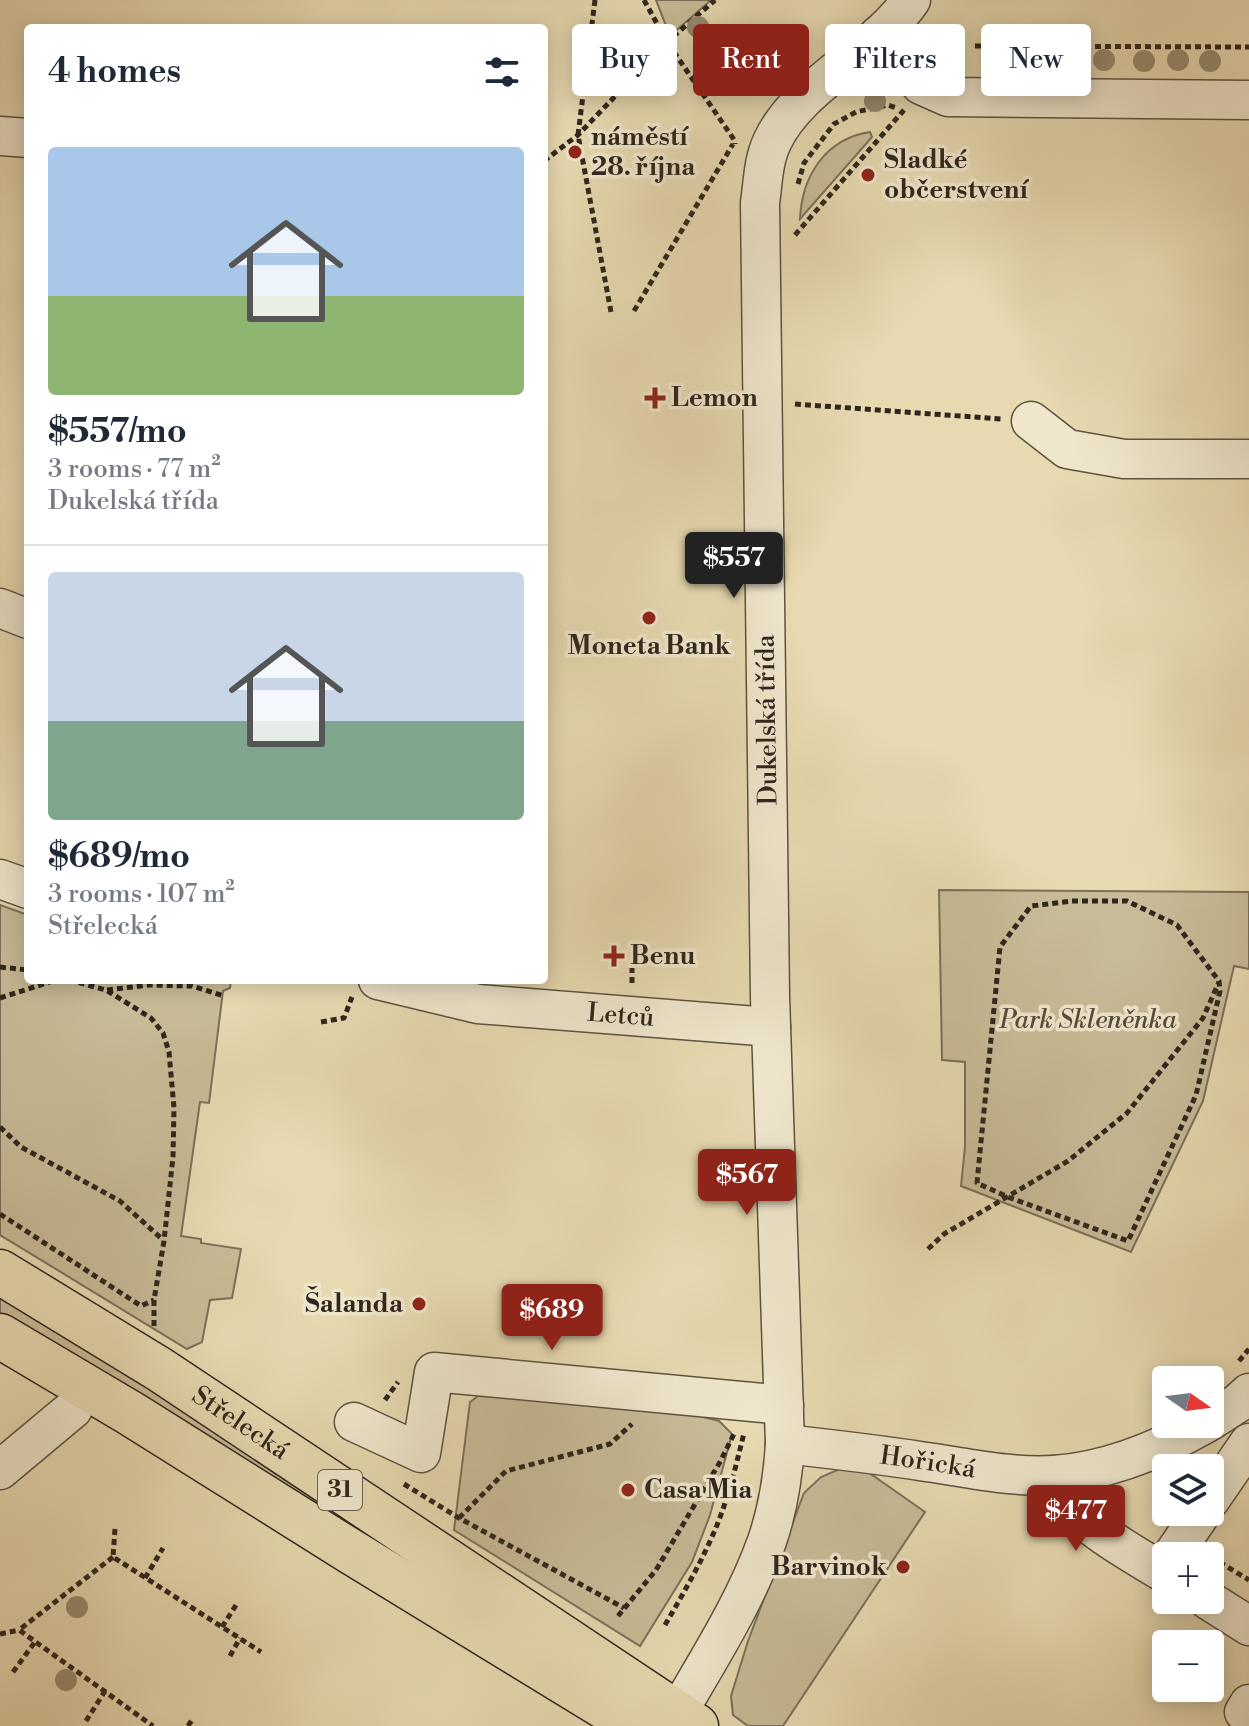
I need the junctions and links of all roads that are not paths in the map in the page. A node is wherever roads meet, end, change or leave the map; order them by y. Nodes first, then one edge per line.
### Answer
1 (911, 0) edge
2 (889, 24) edge
3 (825, 83) edge
4 (946, 96) edge
5 (1249, 100) edge
6 (0, 136) edge
7 (24, 138) edge
8 (1031, 421) road end
9 (1249, 459) edge
10 (0, 608) edge
11 (24, 617) edge
12 (0, 879) edge
13 (24, 888) edge
14 (395, 984) edge
15 (771, 1027) junction
16 (0, 1272) edge
17 (0, 1336) edge
18 (1249, 1393) edge
19 (768, 1403) junction
20 (73, 1409) dead end
21 (1224, 1412) edge
22 (354, 1422) dead end
23 (1181, 1438) edge
24 (1249, 1443) edge
25 (785, 1444) junction
26 (0, 1470) edge
27 (1054, 1475) junction
28 (1224, 1480) edge
29 (1152, 1559) edge
30 (1224, 1610) edge
31 (1249, 1626) edge
32 (681, 1722) edge
33 (636, 1726) edge

1 - 2 street, Dukelská třída
3 - 15 street, Dukelská třída
4 - 5 street
6 - 7 street
8 - 9 street
10 - 11 street
12 - 13 street
14 - 15 street, Letců
15 - 19 street, Dukelská třída
16 - 32 main road, Střelecká / 31
17 - 33 main road, Střelecká / 31
18 - 21 street
19 - 22 street
19 - 25 street, Dukelská třída
20 - 26 street
23 - 27 street, Hořická
24 - 28 street
25 - 27 street, Hořická
25 - 32 street, Dukelská třída
27 - 29 street
30 - 31 street

